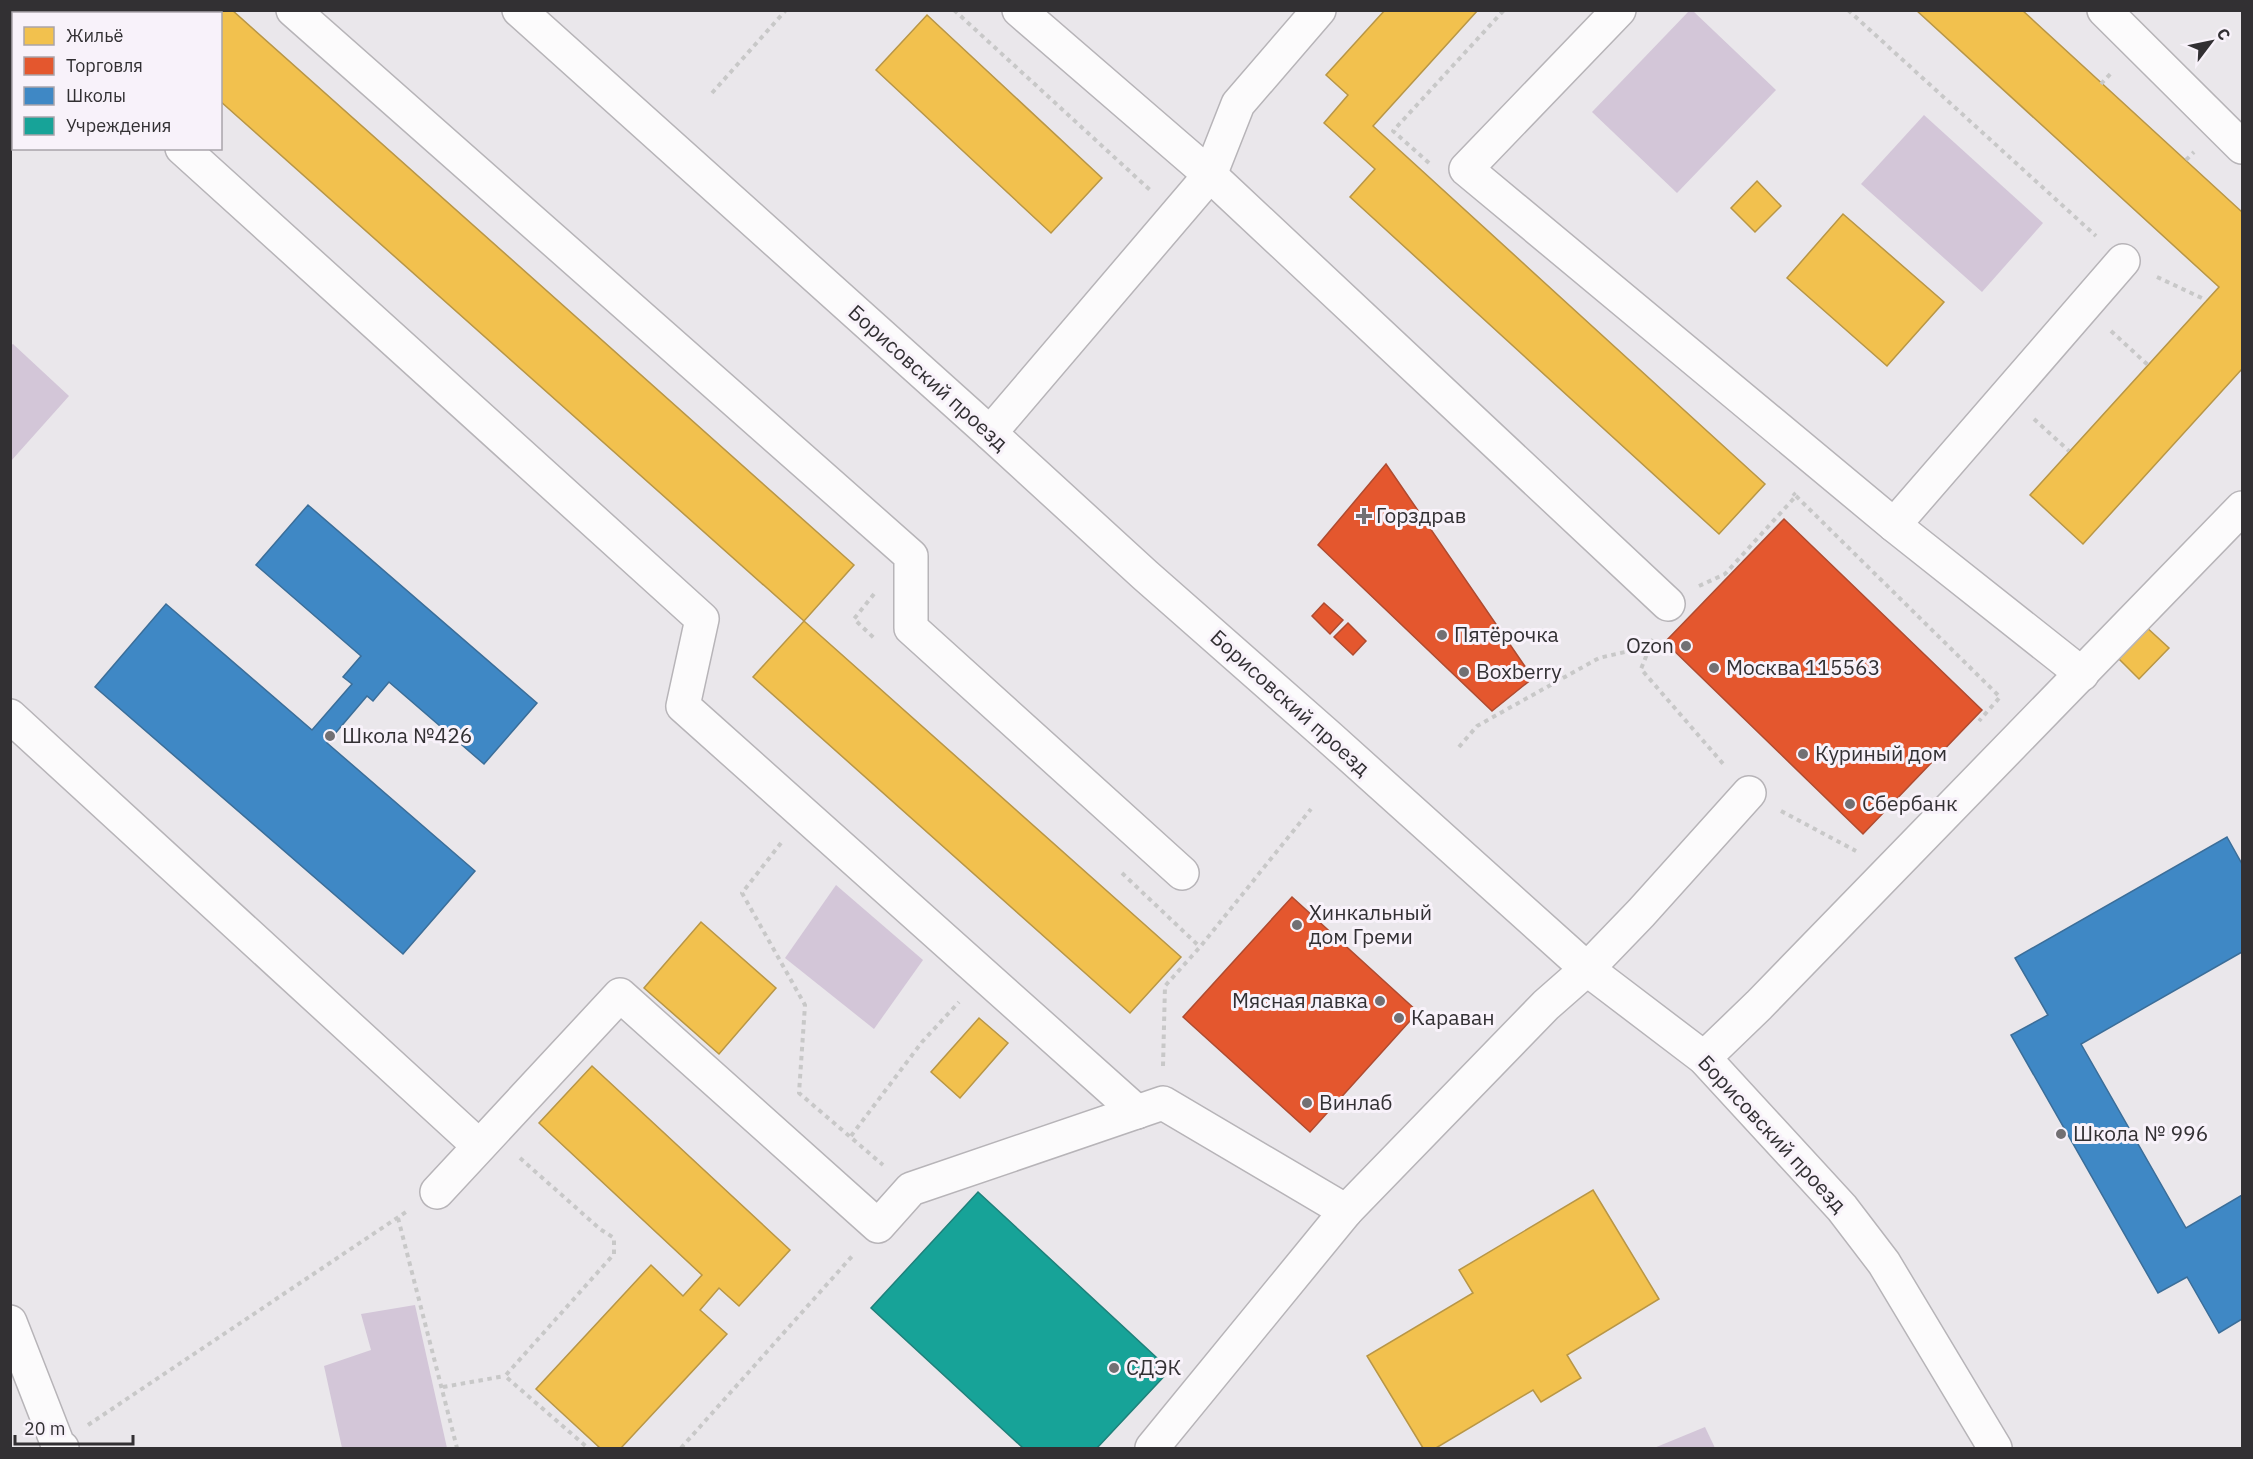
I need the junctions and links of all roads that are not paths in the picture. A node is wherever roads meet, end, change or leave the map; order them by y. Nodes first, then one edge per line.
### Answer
1 (293, 10) edge
2 (519, 10) edge
3 (1019, 10) edge
4 (1319, 10) edge
5 (1618, 10) edge
6 (2104, 10) edge
7 (2242, 147) edge
8 (184, 150) edge
9 (1210, 175) junction
10 (2123, 261) road end
11 (990, 433) junction
12 (2242, 508) edge
13 (1894, 525) junction
14 (1668, 604) road end
15 (2082, 674) junction
16 (10, 716) edge
17 (1749, 793) road end
18 (1182, 873) dead end
19 (1587, 969) junction
20 (1704, 1058) junction
21 (1150, 1107) junction
22 (479, 1146) junction
23 (437, 1192) road end
24 (1346, 1211) junction
25 (10, 1322) edge
26 (58, 1447) edge
27 (1152, 1449) edge
28 (1995, 1449) edge

1 - 18 street
2 - 11 street, Борисовский проезд
3 - 9 street
4 - 9 street
5 - 13 street
6 - 7 street
8 - 21 street
9 - 11 street
9 - 14 street
10 - 13 street
11 - 19 street, Борисовский проезд
12 - 15 street
13 - 15 street
15 - 20 street
16 - 22 street
17 - 19 street
19 - 20 street, Борисовский проезд
19 - 24 street
20 - 28 street, Борисовский проезд
21 - 22 street
21 - 24 street
22 - 23 street
24 - 27 street
25 - 26 street

